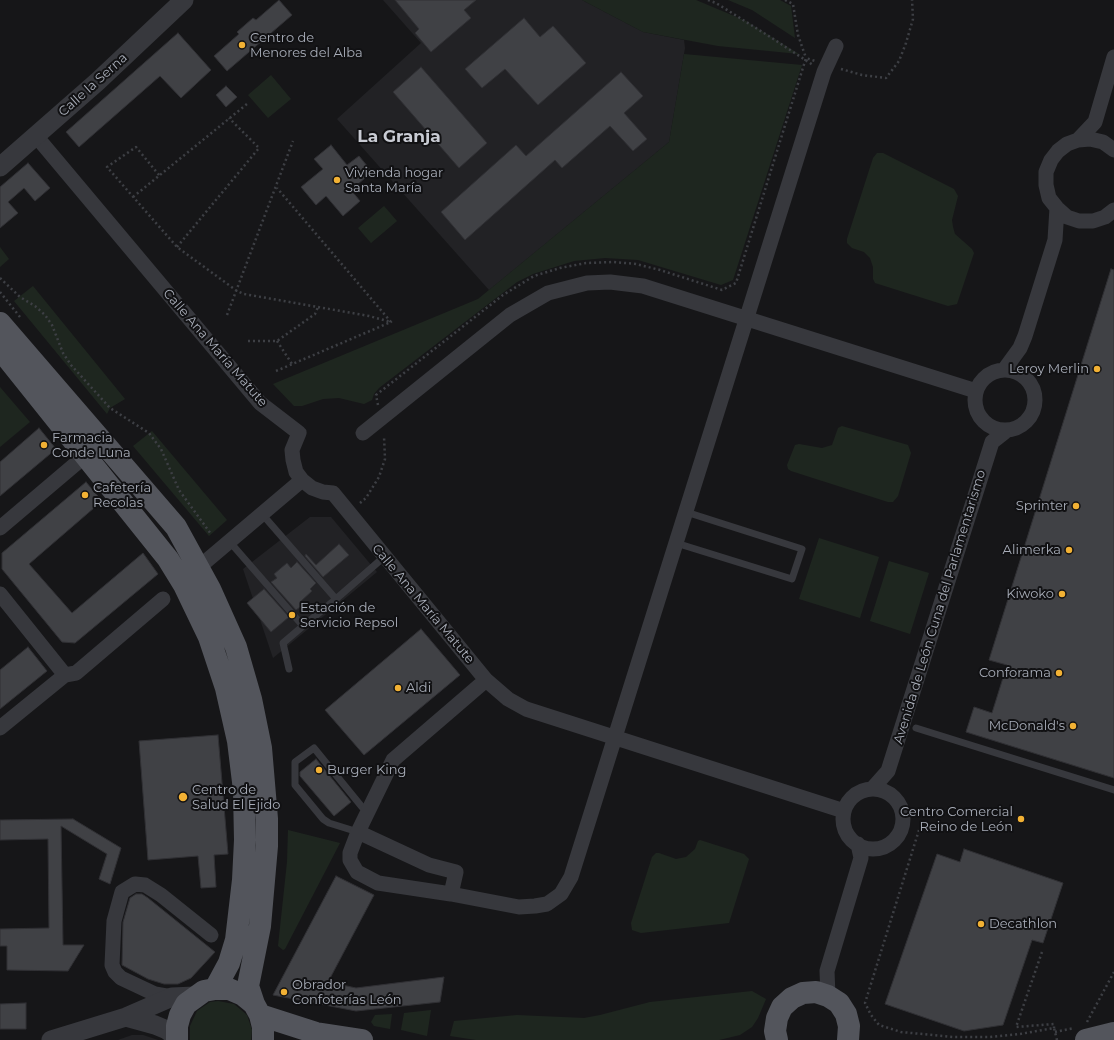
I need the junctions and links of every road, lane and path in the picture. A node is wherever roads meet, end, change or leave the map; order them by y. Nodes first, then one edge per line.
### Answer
1 (184, 0) edge
2 (708, 0) edge
3 (785, 0) edge
4 (912, 0) edge
5 (836, 46) dead end
6 (1114, 57) edge
7 (805, 59) junction
8 (825, 68) junction
9 (247, 104) dead end
10 (229, 118) junction
11 (1094, 122) junction
12 (36, 136) junction
13 (1078, 140) junction
14 (293, 141) dead end
15 (1108, 146) edge
16 (0, 167) edge
17 (159, 176) junction
18 (276, 188) junction
19 (133, 197) junction
20 (1056, 208) junction
21 (1114, 210) edge
22 (1080, 221) junction
23 (1055, 240) junction
24 (177, 247) junction
25 (0, 278) edge
26 (236, 291) junction
27 (318, 307) junction
28 (227, 315) dead end
29 (747, 319) junction
30 (391, 322) junction
31 (0, 323) edge
32 (248, 341) dead end
33 (278, 341) junction
34 (1020, 348) junction
35 (0, 349) edge
36 (292, 364) junction
37 (276, 370) dead end
38 (1004, 370) junction
39 (1022, 375) junction
40 (976, 391) junction
41 (59, 392) junction
42 (385, 415) junction
43 (988, 425) junction
44 (1006, 431) junction
45 (363, 433) dead end
46 (992, 442) junction
47 (90, 452) junction
48 (302, 480) junction
49 (147, 493) junction
50 (348, 512) junction
51 (686, 512) junction
52 (262, 514) junction
53 (0, 528) edge
54 (211, 534) dead end
55 (229, 541) junction
56 (676, 543) junction
57 (384, 556) junction
58 (198, 568) junction
59 (0, 594) edge
60 (336, 599) junction
61 (163, 600) dead end
62 (303, 626) junction
63 (290, 668) dead end
64 (65, 675) junction
65 (486, 680) junction
66 (0, 728) edge
67 (916, 728) dead end
68 (615, 738) junction
69 (888, 771) junction
70 (872, 789) junction
71 (1114, 790) edge
72 (891, 795) junction
73 (368, 810) junction
74 (844, 810) junction
75 (919, 830) dead end
76 (358, 832) junction
77 (863, 850) junction
78 (451, 894) junction
79 (211, 935) dead end
80 (1042, 952) dead end
81 (1114, 972) edge
82 (134, 984) junction
83 (205, 993) junction
84 (819, 994) junction
85 (172, 998) junction
86 (257, 1010) junction
87 (131, 1014) junction
88 (1054, 1028) junction
89 (1083, 1031) edge
90 (1055, 1032) junction
91 (316, 1033) junction
92 (848, 1033) edge
93 (1113, 1034) edge
94 (772, 1037) edge
95 (177, 1039) edge
96 (51, 1040) edge
97 (263, 1040) edge
98 (281, 1040) edge
99 (362, 1040) edge
100 (866, 1040) edge
101 (1057, 1040) edge

1 - 12 street, Calle la Serna
2 - 7 path
3 - 7 path
4 - 8 path
5 - 8 street
6 - 11 street
7 - 8 path
7 - 8 path
7 - 42 path
8 - 29 street
9 - 10 path
10 - 17 path
10 - 24 path
11 - 13 street
11 - 15 street
12 - 16 street, Calle la Serna
12 - 48 street, Calle Ana María Matute
13 - 15 street
13 - 20 street
14 - 18 path
17 - 19 path
17 - 19 path
18 - 26 path
18 - 30 path
19 - 24 path
20 - 22 street
20 - 23 street
21 - 22 street
22 - 23 street
23 - 34 street
24 - 26 path
25 - 54 path
26 - 27 path
26 - 28 path
27 - 30 path
27 - 33 path
29 - 40 street
29 - 42 street
29 - 51 street
30 - 36 path
31 - 41 main road
32 - 33 path
33 - 36 path
34 - 38 street
34 - 39 street
35 - 47 main road
36 - 37 path
38 - 39 street
38 - 40 street
39 - 44 street
40 - 43 street
41 - 47 main road
41 - 49 main road
42 - 45 street
42 - 50 path
43 - 44 street
43 - 46 street
44 - 46 street
46 - 69 street, Avenida de León Cuna del Parlamentarismo
47 - 49 main road
47 - 53 street
47 - 83 main road
48 - 50 street, Calle Ana María Matute
48 - 52 street
49 - 58 main road
50 - 57 street, Calle Ana María Matute
51 - 56 street
51 - 56 lane
52 - 55 street
52 - 60 lane
55 - 58 street
55 - 62 lane
56 - 68 street
57 - 60 lane
57 - 65 street, Calle Ana María Matute
58 - 86 main road
59 - 64 street
60 - 62 lane
61 - 64 street
62 - 63 lane
64 - 66 street
65 - 68 street, Calle Ana María Matute
65 - 73 street
67 - 71 lane
68 - 74 street, Calle Ana María Matute
68 - 78 street
69 - 70 street, Avenida de León Cuna del Parlamentarismo
69 - 72 street, Avenida de León Cuna del Parlamentarismo
70 - 72 street
70 - 74 street, Avenida de León Cuna del Parlamentarismo
72 - 77 street, Avenida de León Cuna del Parlamentarismo
73 - 76 street
73 - 76 lane
74 - 77 street
75 - 88 path
76 - 78 street
76 - 78 street
77 - 84 street
79 - 82 street
80 - 88 path
81 - 89 path
82 - 85 street
82 - 87 street
83 - 85 street
83 - 86 main road
83 - 95 main road
84 - 92 main road
84 - 94 main road
85 - 87 street
86 - 91 main road
86 - 97 main road
87 - 95 street
87 - 96 street
88 - 90 path
89 - 90 path
89 - 93 main road
90 - 101 path
91 - 98 main road
91 - 99 main road
92 - 100 main road

